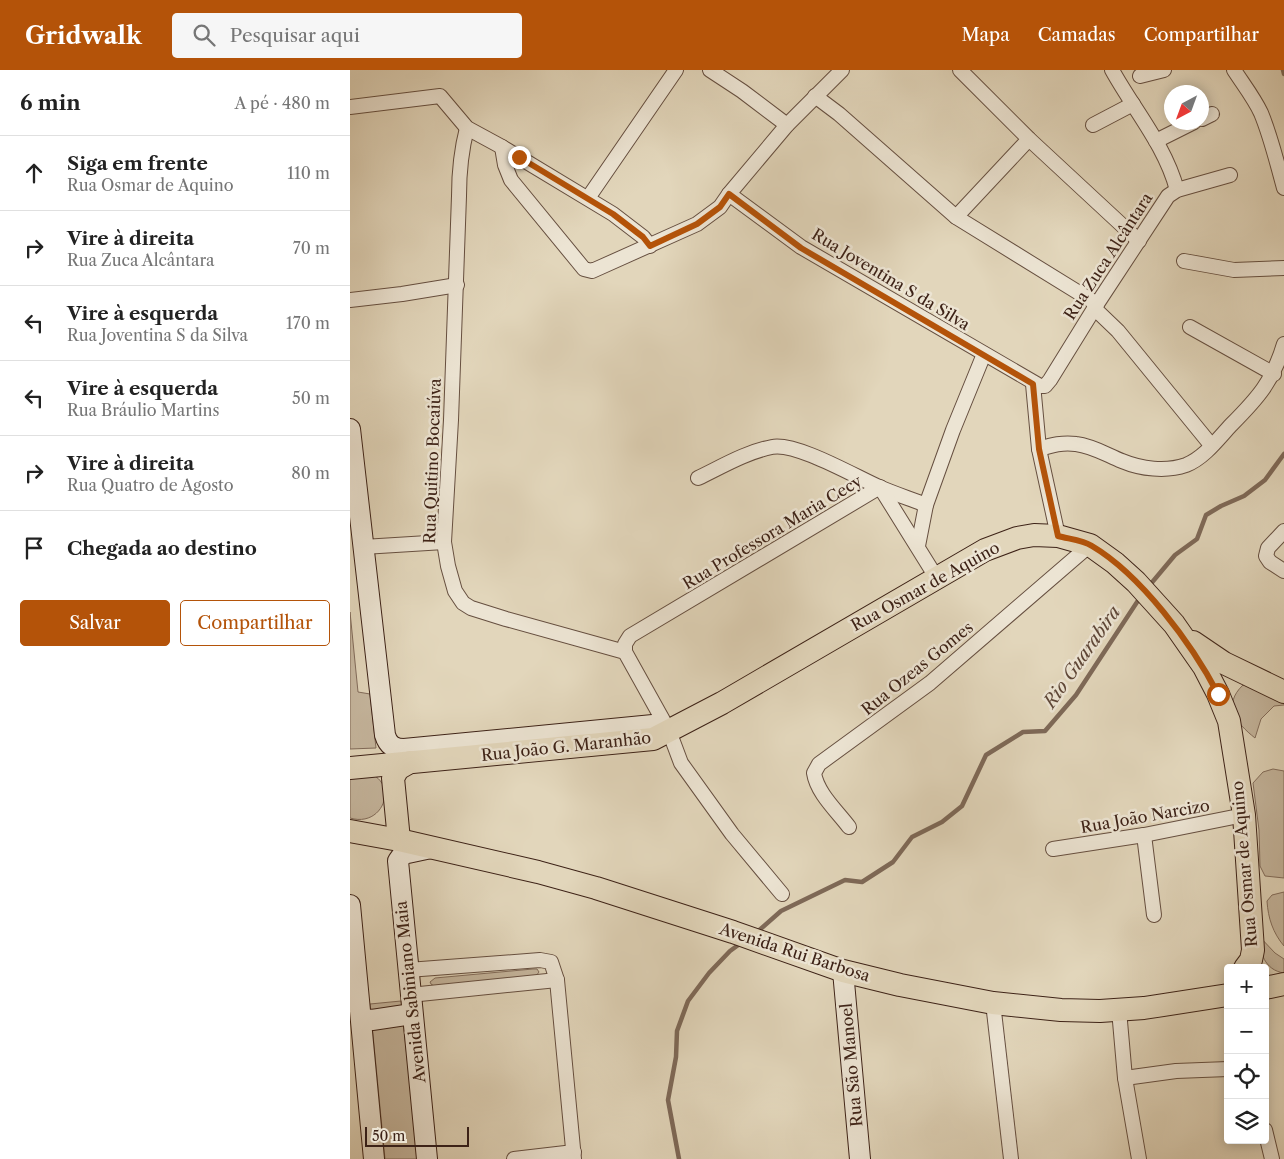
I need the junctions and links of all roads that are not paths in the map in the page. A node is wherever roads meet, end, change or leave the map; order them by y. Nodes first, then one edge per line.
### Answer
1 (676, 70) edge
2 (710, 70) edge
3 (842, 70) edge
4 (960, 70) edge
5 (1112, 70) edge
6 (1164, 70) edge
7 (1234, 70) edge
8 (1140, 76) dead end
9 (815, 96) junction
10 (1133, 104) junction
11 (350, 107) edge
12 (787, 125) junction
13 (1093, 125) dead end
14 (467, 128) junction
15 (1177, 130) edge
16 (1028, 139) junction
17 (1156, 140) junction
18 (502, 147) junction
19 (1230, 175) dead end
20 (1284, 188) edge
21 (1177, 190) junction
22 (729, 194) junction
23 (588, 198) junction
24 (956, 216) junction
25 (1139, 241) junction
26 (650, 246) junction
27 (1184, 261) dead end
28 (1284, 268) edge
29 (457, 285) junction
30 (350, 300) edge
31 (1096, 306) junction
32 (1190, 327) dead end
33 (1283, 353) edge
34 (984, 354) junction
35 (1274, 374) junction
36 (1037, 385) junction
37 (350, 429) edge
38 (1211, 445) junction
39 (1039, 449) junction
40 (698, 478) dead end
41 (880, 487) junction
42 (926, 505) junction
43 (1058, 536) junction
44 (1279, 536) edge
45 (444, 542) junction
46 (1090, 545) junction
47 (918, 546) junction
48 (356, 547) edge
49 (1284, 571) edge
50 (936, 577) junction
51 (1167, 617) junction
52 (625, 652) junction
53 (1243, 673) junction
54 (1284, 692) edge
55 (1218, 694) junction
56 (669, 731) junction
57 (410, 762) junction
58 (350, 768) edge
59 (1244, 815) junction
60 (849, 827) dead end
61 (350, 831) edge
62 (1144, 835) junction
63 (400, 840) junction
64 (431, 848) junction
65 (1053, 849) dead end
66 (782, 894) dead end
67 (350, 905) edge
68 (1154, 915) dead end
69 (1248, 964) edge
70 (408, 970) junction
71 (843, 971) junction
72 (353, 978) edge
73 (557, 980) junction
74 (1284, 984) edge
75 (1224, 986) edge
76 (1269, 987) edge
77 (1224, 996) edge
78 (354, 999) edge
79 (1194, 1000) junction
80 (992, 1003) junction
81 (411, 1005) junction
82 (1119, 1010) junction
83 (362, 1019) junction
84 (1224, 1069) edge
85 (1125, 1078) junction
86 (1268, 1144) edge
87 (574, 1155) edge
88 (374, 1159) edge
89 (427, 1159) edge
90 (514, 1159) edge
91 (860, 1159) edge
92 (1011, 1159) edge
93 (1139, 1159) edge
94 (1272, 1159) edge

1 - 23 street
2 - 12 street
3 - 9 street
4 - 16 street
5 - 10 street
6 - 8 street
7 - 20 street
9 - 12 street
9 - 24 street
10 - 13 street
10 - 17 street
11 - 14 street
12 - 22 street
14 - 18 street
14 - 29 street, Rua Quitino Bocaiúva
15 - 17 street
16 - 24 street
16 - 25 street
17 - 21 street
18 - 23 street
18 - 26 street
19 - 21 street, Rua Zuca Alcântara
21 - 25 street, Rua Zuca Alcântara
22 - 26 street
22 - 34 street, Rua Joventina S da Silva
23 - 26 street
24 - 31 street
25 - 31 street, Rua Zuca Alcântara
27 - 28 street
29 - 30 street
29 - 45 street, Rua Quitino Bocaiúva
31 - 36 street, Rua Zuca Alcântara
31 - 38 street
32 - 35 street
33 - 35 street
34 - 36 street, Rua Joventina S da Silva
34 - 42 street
35 - 38 street
36 - 39 street
37 - 48 main road
38 - 39 street
39 - 43 street
40 - 41 street
41 - 42 street
41 - 47 street, Rua Professora Maria Cecy
41 - 52 street, Rua Professora Maria Cecy
42 - 47 street
43 - 46 main road, Rua Osmar de Aquino
43 - 50 main road, Rua Osmar de Aquino
44 - 49 street
45 - 48 street
45 - 52 street, Rua Quitino Bocaiúva
46 - 51 main road, Rua Osmar de Aquino
46 - 60 street, Rua Ozeas Gomes
47 - 50 street, Rua Professora Maria Cecy
48 - 56 main road, Rua João G. Maranhão
50 - 56 main road, Rua Osmar de Aquino
51 - 53 main road, Rua Osmar de Aquino
51 - 55 main road, Rua Osmar de Aquino
52 - 56 street
53 - 54 main road, Rua Osmar de Aquino
53 - 55 main road
55 - 59 main road, Rua Osmar de Aquino
56 - 57 main road, Rua João G. Maranhão
56 - 66 street
57 - 58 main road, Rua João G. Maranhão
57 - 63 main road
59 - 62 street, Rua João Narcizo
59 - 69 main road, Rua Osmar de Aquino
61 - 63 main road, Avenida Rui Barbosa
62 - 65 street, Rua João Narcizo
62 - 68 street
63 - 64 main road, Avenida Rui Barbosa
64 - 70 main road, Avenida Sabiniano Maia
64 - 71 main road, Avenida Rui Barbosa
67 - 72 main road
70 - 73 street
70 - 81 main road, Avenida Sabiniano Maia
71 - 80 main road, Avenida Rui Barbosa
71 - 91 main road, Rua São Manoel
72 - 78 main road
73 - 81 street
73 - 87 street
74 - 76 main road
75 - 79 main road
77 - 79 main road, Avenida Rui Barbosa
78 - 83 main road
79 - 82 main road, Avenida Rui Barbosa
80 - 82 main road, Avenida Rui Barbosa
80 - 92 street
81 - 83 main road
81 - 89 main road, Avenida Sabiniano Maia
82 - 85 street
83 - 88 main road
84 - 85 street
85 - 93 street
86 - 94 street
87 - 90 street

